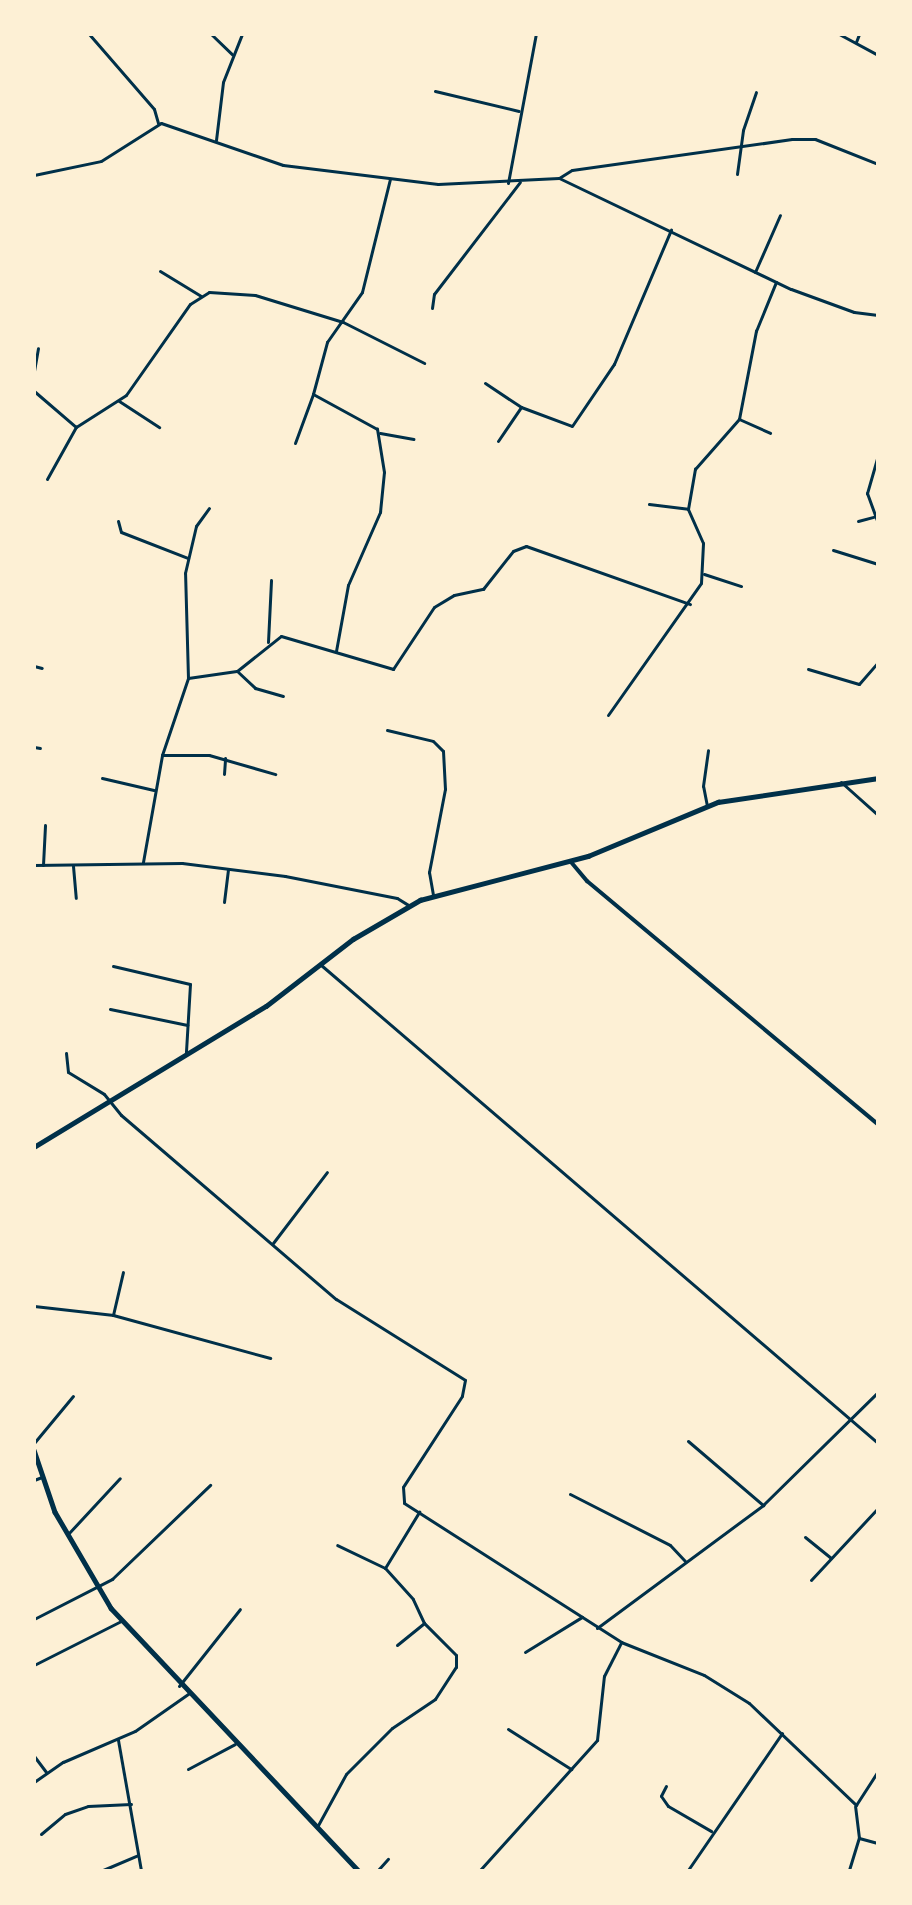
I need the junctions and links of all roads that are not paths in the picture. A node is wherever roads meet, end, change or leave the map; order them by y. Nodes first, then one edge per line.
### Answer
1 (89, 34) edge
2 (211, 34) edge
3 (242, 34) edge
4 (536, 34) edge
5 (839, 34) edge
6 (859, 34) edge
7 (856, 42) junction
8 (232, 54) junction
9 (878, 55) edge
10 (435, 91) dead end
11 (756, 92) dead end
12 (519, 111) junction
13 (158, 123) junction
14 (216, 140) junction
15 (742, 148) junction
16 (878, 164) edge
17 (737, 174) dead end
18 (34, 175) edge
19 (559, 178) junction
20 (390, 179) junction
21 (520, 182) junction
22 (508, 183) junction
23 (780, 215) dead end
24 (670, 230) junction
25 (160, 271) dead end
26 (755, 272) junction
27 (776, 282) junction
28 (201, 296) junction
29 (432, 308) dead end
30 (878, 315) edge
31 (343, 322) junction
32 (38, 348) dead end
33 (424, 363) dead end
34 (34, 371) edge
35 (485, 383) dead end
36 (34, 391) edge
37 (313, 394) junction
38 (119, 401) junction
39 (521, 407) junction
40 (739, 419) junction
41 (76, 427) junction
42 (159, 427) dead end
43 (770, 433) dead end
44 (380, 434) junction
45 (413, 439) dead end
46 (498, 441) dead end
47 (295, 443) dead end
48 (878, 455) edge
49 (47, 479) dead end
50 (649, 504) dead end
51 (209, 508) dead end
52 (688, 509) junction
53 (873, 517) junction
54 (118, 521) dead end
55 (858, 521) dead end
56 (878, 523) edge
57 (833, 550) dead end
58 (188, 558) junction
59 (878, 564) edge
60 (704, 574) junction
61 (271, 580) dead end
62 (741, 586) dead end
63 (690, 604) junction
64 (268, 642) junction
65 (336, 651) junction
66 (878, 662) edge
67 (34, 666) edge
68 (42, 668) dead end
69 (808, 669) dead end
70 (237, 671) junction
71 (188, 678) junction
72 (283, 696) dead end
73 (608, 715) dead end
74 (387, 730) dead end
75 (34, 747) edge
76 (40, 748) dead end
77 (708, 750) dead end
78 (162, 755) junction
79 (225, 758) junction
80 (224, 774) dead end
81 (275, 774) dead end
82 (102, 778) dead end
83 (878, 778) edge
84 (841, 782) junction
85 (154, 790) junction
86 (707, 806) junction
87 (878, 814) edge
88 (45, 825) dead end
89 (143, 862) junction
90 (571, 862) junction
91 (34, 865) edge
92 (43, 865) junction
93 (73, 866) junction
94 (228, 869) junction
95 (433, 895) junction
96 (76, 898) dead end
97 (224, 902) dead end
98 (408, 905) junction
99 (321, 965) junction
100 (113, 966) dead end
101 (110, 1009) dead end
102 (187, 1025) junction
103 (186, 1052) junction
104 (66, 1053) dead end
105 (109, 1100) junction
106 (878, 1124) edge
107 (34, 1147) edge
108 (327, 1172) dead end
109 (273, 1243) junction
110 (123, 1272) dead end
111 (34, 1306) edge
112 (113, 1315) junction
113 (270, 1358) dead end
114 (878, 1392) edge
115 (73, 1395) dead end
116 (852, 1421) junction
117 (688, 1441) dead end
118 (34, 1443) edge
119 (878, 1443) edge
120 (34, 1450) edge
121 (42, 1477) junction
122 (120, 1478) dead end
123 (34, 1480) edge
124 (210, 1485) dead end
125 (570, 1494) dead end
126 (764, 1504) junction
127 (878, 1508) edge
128 (419, 1512) junction
129 (67, 1535) junction
130 (805, 1537) dead end
131 (337, 1545) dead end
132 (831, 1558) junction
133 (685, 1561) junction
134 (385, 1568) junction
135 (811, 1580) dead end
136 (98, 1589) junction
137 (240, 1610) dead end
138 (582, 1617) junction
139 (34, 1619) edge
140 (121, 1621) junction
141 (424, 1623) junction
142 (597, 1628) junction
143 (621, 1642) junction
144 (397, 1645) dead end
145 (525, 1652) dead end
146 (34, 1665) edge
147 (179, 1686) junction
148 (188, 1694) junction
149 (508, 1729) dead end
150 (782, 1733) junction
151 (118, 1740) junction
152 (235, 1743) junction
153 (34, 1756) edge
154 (188, 1769) dead end
155 (571, 1769) junction
156 (878, 1771) edge
157 (46, 1772) junction
158 (34, 1782) edge
159 (666, 1786) dead end
160 (130, 1804) junction
161 (856, 1805) junction
162 (317, 1827) junction
163 (711, 1831) junction
164 (41, 1834) dead end
165 (859, 1838) junction
166 (878, 1843) edge
167 (138, 1855) junction
168 (388, 1859) dead end
169 (103, 1870) edge
170 (141, 1870) edge
171 (358, 1870) edge
172 (378, 1870) edge
173 (480, 1870) edge
174 (688, 1870) edge
175 (849, 1870) edge

1 - 13 street
2 - 8 street
3 - 8 street
4 - 12 street
5 - 7 street
6 - 7 street
7 - 9 street
8 - 14 street
10 - 12 street
11 - 15 street
12 - 22 street
13 - 14 street
13 - 18 street
14 - 20 street
15 - 16 street
15 - 17 street
15 - 19 street
19 - 21 street
19 - 24 street
20 - 22 street
20 - 31 street
21 - 22 street
21 - 29 street
23 - 26 street
24 - 26 street
24 - 39 street
25 - 28 street
26 - 27 street
27 - 30 street
27 - 40 street
28 - 31 street
28 - 38 street
31 - 33 street
31 - 37 street
32 - 34 street
35 - 39 street
36 - 41 street
37 - 44 street
37 - 47 street
38 - 41 street
38 - 42 street
39 - 46 street
40 - 43 street
40 - 52 street
41 - 49 street
44 - 45 street
44 - 65 street
48 - 53 street
50 - 52 street
51 - 58 street
52 - 60 street
53 - 55 street
53 - 56 street
54 - 58 street
57 - 59 street
58 - 71 street
60 - 62 street
60 - 63 street
61 - 64 street
63 - 65 street
63 - 73 street
64 - 65 street
64 - 70 street
66 - 69 street
67 - 68 street
70 - 71 street
70 - 72 street
71 - 78 street
74 - 95 street
75 - 76 street
77 - 86 street
78 - 79 street
78 - 85 street
79 - 80 street
79 - 81 street
82 - 85 street
83 - 84 main road
84 - 86 main road
84 - 87 street
85 - 89 street
86 - 90 main road
88 - 92 street
89 - 93 street
89 - 94 street
90 - 95 main road
90 - 106 street
91 - 92 street
92 - 93 street
93 - 96 street
94 - 97 street
94 - 98 street
95 - 98 main road
98 - 99 main road
99 - 103 main road
99 - 116 street
100 - 102 street
101 - 102 street
102 - 103 street
103 - 105 main road
104 - 105 street
105 - 107 main road
105 - 109 street
108 - 109 street
109 - 128 street
110 - 112 street
111 - 112 street
112 - 113 street
114 - 116 street
115 - 118 street
116 - 119 street
116 - 126 street
117 - 126 street
120 - 121 main road
121 - 123 street
121 - 129 main road
122 - 129 street
124 - 136 street
125 - 133 street
126 - 133 street
127 - 132 street
128 - 134 street
128 - 138 street
129 - 136 main road
130 - 132 street
131 - 134 street
132 - 135 street
133 - 142 street
134 - 141 street
136 - 139 street
136 - 140 main road
137 - 147 street
138 - 142 street
138 - 145 street
140 - 146 street
140 - 147 main road
141 - 144 street
141 - 162 street
142 - 143 street
143 - 150 street
143 - 155 street
147 - 148 main road
148 - 151 street
148 - 152 main road
149 - 155 street
150 - 161 street
150 - 163 street
151 - 157 street
151 - 160 street
152 - 154 street
152 - 162 main road
153 - 157 street
155 - 173 street
156 - 161 street
157 - 158 street
159 - 163 street
160 - 164 street
160 - 167 street
161 - 165 street
162 - 171 main road
163 - 174 street
165 - 166 street
165 - 175 street
167 - 169 street
167 - 170 street
168 - 172 street

